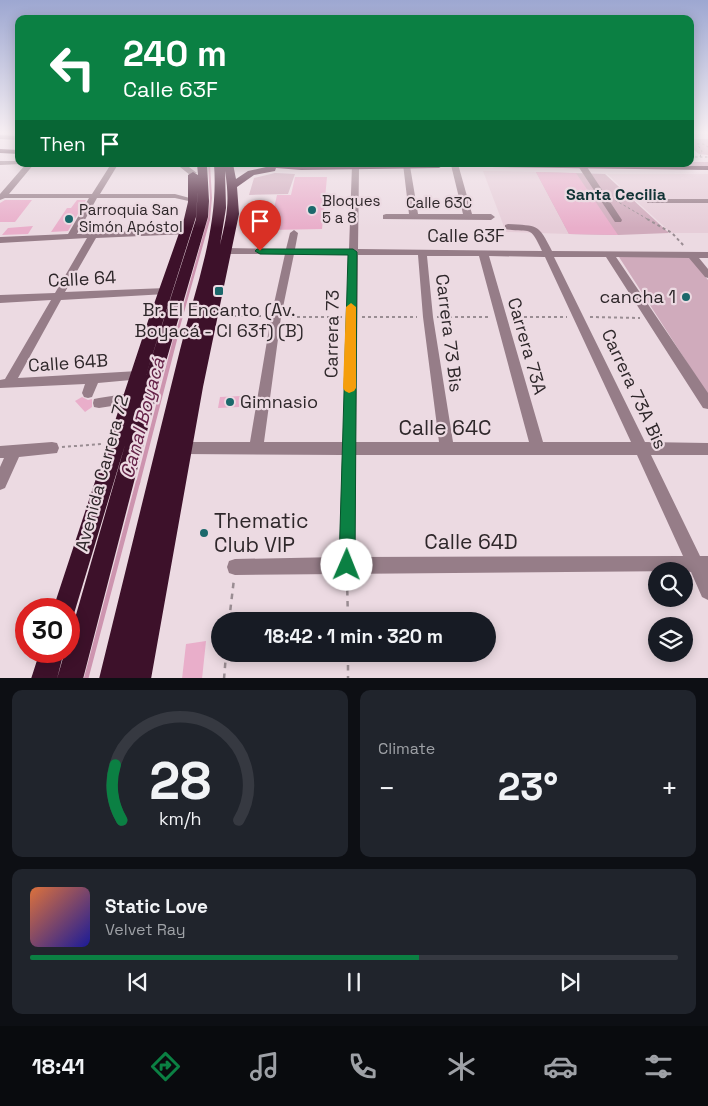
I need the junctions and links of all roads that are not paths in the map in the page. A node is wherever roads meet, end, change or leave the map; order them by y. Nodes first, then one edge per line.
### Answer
1 (27, 167) edge
2 (112, 167) edge
3 (184, 167) edge
4 (219, 167) edge
5 (229, 167) edge
6 (302, 167) joint
7 (355, 167) joint
8 (410, 167) edge
9 (456, 167) edge
10 (583, 167) edge
11 (195, 177) edge
12 (233, 185) junction
13 (95, 196) junction
14 (1, 197) edge
15 (650, 201) dead end
16 (708, 202) edge
17 (386, 217) dead end
18 (414, 217) junction
19 (468, 217) junction
20 (491, 217) dead end
21 (618, 220) dead end
22 (508, 227) dead end
23 (187, 231) junction
24 (294, 233) dead end
25 (93, 235) junction
26 (71, 236) junction
27 (0, 240) edge
28 (224, 251) junction
29 (290, 252) junction
30 (353, 252) junction
31 (422, 252) junction
32 (483, 252) junction
33 (548, 253) junction
34 (609, 254) junction
35 (691, 254) junction
36 (708, 255) edge
37 (708, 275) edge
38 (216, 289) junction
39 (166, 291) junction
40 (58, 296) junction
41 (0, 299) edge
42 (195, 315) junction
43 (184, 365) junction
44 (138, 376) junction
45 (94, 378) junction
46 (4, 384) edge
47 (195, 387) junction
48 (88, 393) dead end
49 (131, 398) junction
50 (99, 403) dead end
51 (708, 404) edge
52 (52, 448) road end
53 (183, 448) junction
54 (256, 448) junction
55 (348, 448) junction
56 (447, 448) junction
57 (538, 449) junction
58 (642, 449) junction
59 (708, 449) edge
60 (16, 451) junction
61 (0, 452) edge
62 (0, 483) edge
63 (79, 564) junction
64 (701, 564) edge
65 (347, 565) junction
66 (235, 567) road end
67 (708, 591) edge
68 (68, 598) edge
69 (92, 599) junction
70 (48, 663) edge
71 (44, 678) edge
72 (70, 678) edge
73 (112, 678) edge
74 (138, 678) edge

1 - 14 street
2 - 13 street
3 - 11 street
4 - 42 highway
5 - 12 highway
6 - 7 highway
6 - 12 highway
7 - 30 street, Carrera 73
8 - 18 street
9 - 19 street
10 - 21 street
11 - 13 street
11 - 23 highway, Avenida Carrera 72
11 - 69 highway, Avenida Carrera 72
12 - 28 highway
13 - 14 street
13 - 26 street
15 - 16 street
17 - 18 street, Calle 63C
18 - 19 street, Calle 63C
19 - 20 street, Calle 63C
22 - 33 street, Carrera 73A Bis
23 - 25 street
23 - 39 highway, Avenida Carrera 72
24 - 29 street
25 - 26 street
25 - 40 street
26 - 27 street
28 - 29 street, Calle 63F
28 - 38 highway
29 - 30 street, Calle 63F
29 - 54 street
30 - 31 street, Calle 63F
30 - 55 street, Carrera 73
31 - 32 street, Calle 63F
31 - 56 street, Carrera 73 Bis
32 - 33 street, Calle 63F
32 - 57 street, Carrera 73A
33 - 34 street, Calle 63F
33 - 58 street, Carrera 73A Bis
34 - 35 street, Calle 63F
34 - 51 street
35 - 36 street, Calle 63F
35 - 37 street
38 - 42 highway
38 - 47 highway
39 - 40 street, Calle 64
39 - 44 highway, Avenida Carrera 72
40 - 41 street, Calle 64
40 - 46 street
42 - 43 highway
43 - 47 highway
43 - 73 highway
44 - 45 street, Calle 64B
44 - 49 highway, Avenida Carrera 72
45 - 46 street, Calle 64B
45 - 48 street
47 - 53 highway
49 - 50 street
49 - 63 highway, Avenida Carrera 72
52 - 60 street
53 - 54 street, Calle 64C
53 - 74 highway
54 - 55 street, Calle 64C
55 - 56 street, Calle 64C
55 - 65 street, Carrera 73
56 - 57 street, Calle 64C
57 - 58 street, Calle 64C
58 - 59 street, Calle 64C
58 - 64 street, Carrera 73A Bis
60 - 61 street
60 - 62 street
63 - 68 highway, Avenida Carrera 72
63 - 69 highway
64 - 65 street, Calle 64D
64 - 67 street, Carrera 73A Bis
65 - 66 street, Calle 64D
69 - 72 highway, Avenida Carrera 72
70 - 71 highway

